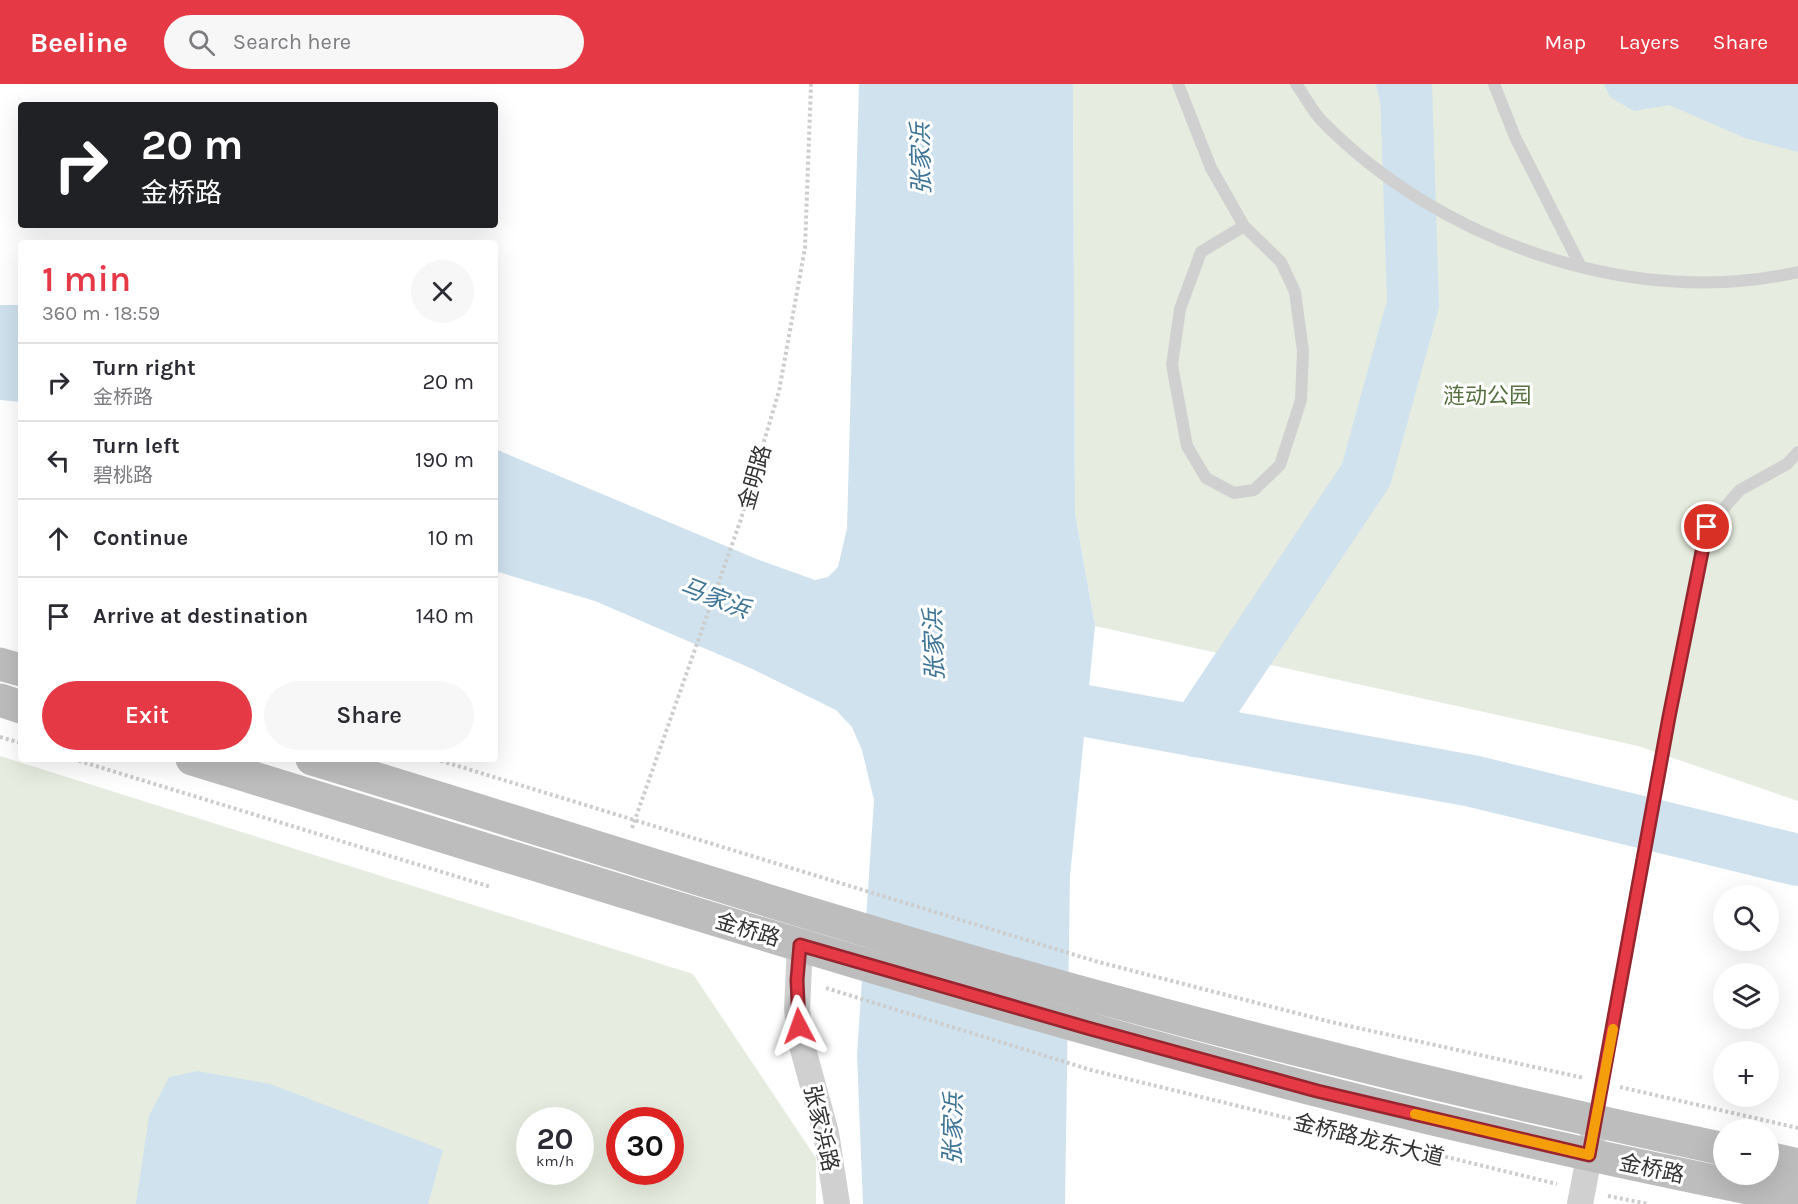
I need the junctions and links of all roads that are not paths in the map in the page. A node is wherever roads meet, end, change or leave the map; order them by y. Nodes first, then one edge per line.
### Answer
1 (1178, 84) edge
2 (1296, 84) edge
3 (1494, 84) edge
4 (1244, 226) junction
5 (1581, 267) junction
6 (1798, 272) edge
7 (1798, 452) edge
8 (0, 664) edge
9 (18, 669) edge
10 (0, 700) edge
11 (18, 706) edge
12 (202, 762) edge
13 (322, 762) edge
14 (800, 945) junction
15 (1595, 1122) junction
16 (1713, 1147) edge
17 (1589, 1155) junction
18 (1779, 1161) edge
19 (1798, 1165) edge
20 (1582, 1197) edge
21 (1798, 1198) edge
22 (837, 1204) edge

1 - 4 lane
2 - 5 lane
3 - 5 lane
4 - 4 lane
5 - 6 lane
7 - 15 lane
8 - 9 main road
10 - 11 main road
12 - 14 main road, 金桥路
13 - 15 main road, 金桥路
14 - 17 main road, 金桥路
14 - 22 street, 张家浜路
15 - 16 main road, 金桥路
15 - 17 street
17 - 20 street
17 - 21 main road, 金桥路
18 - 19 main road

